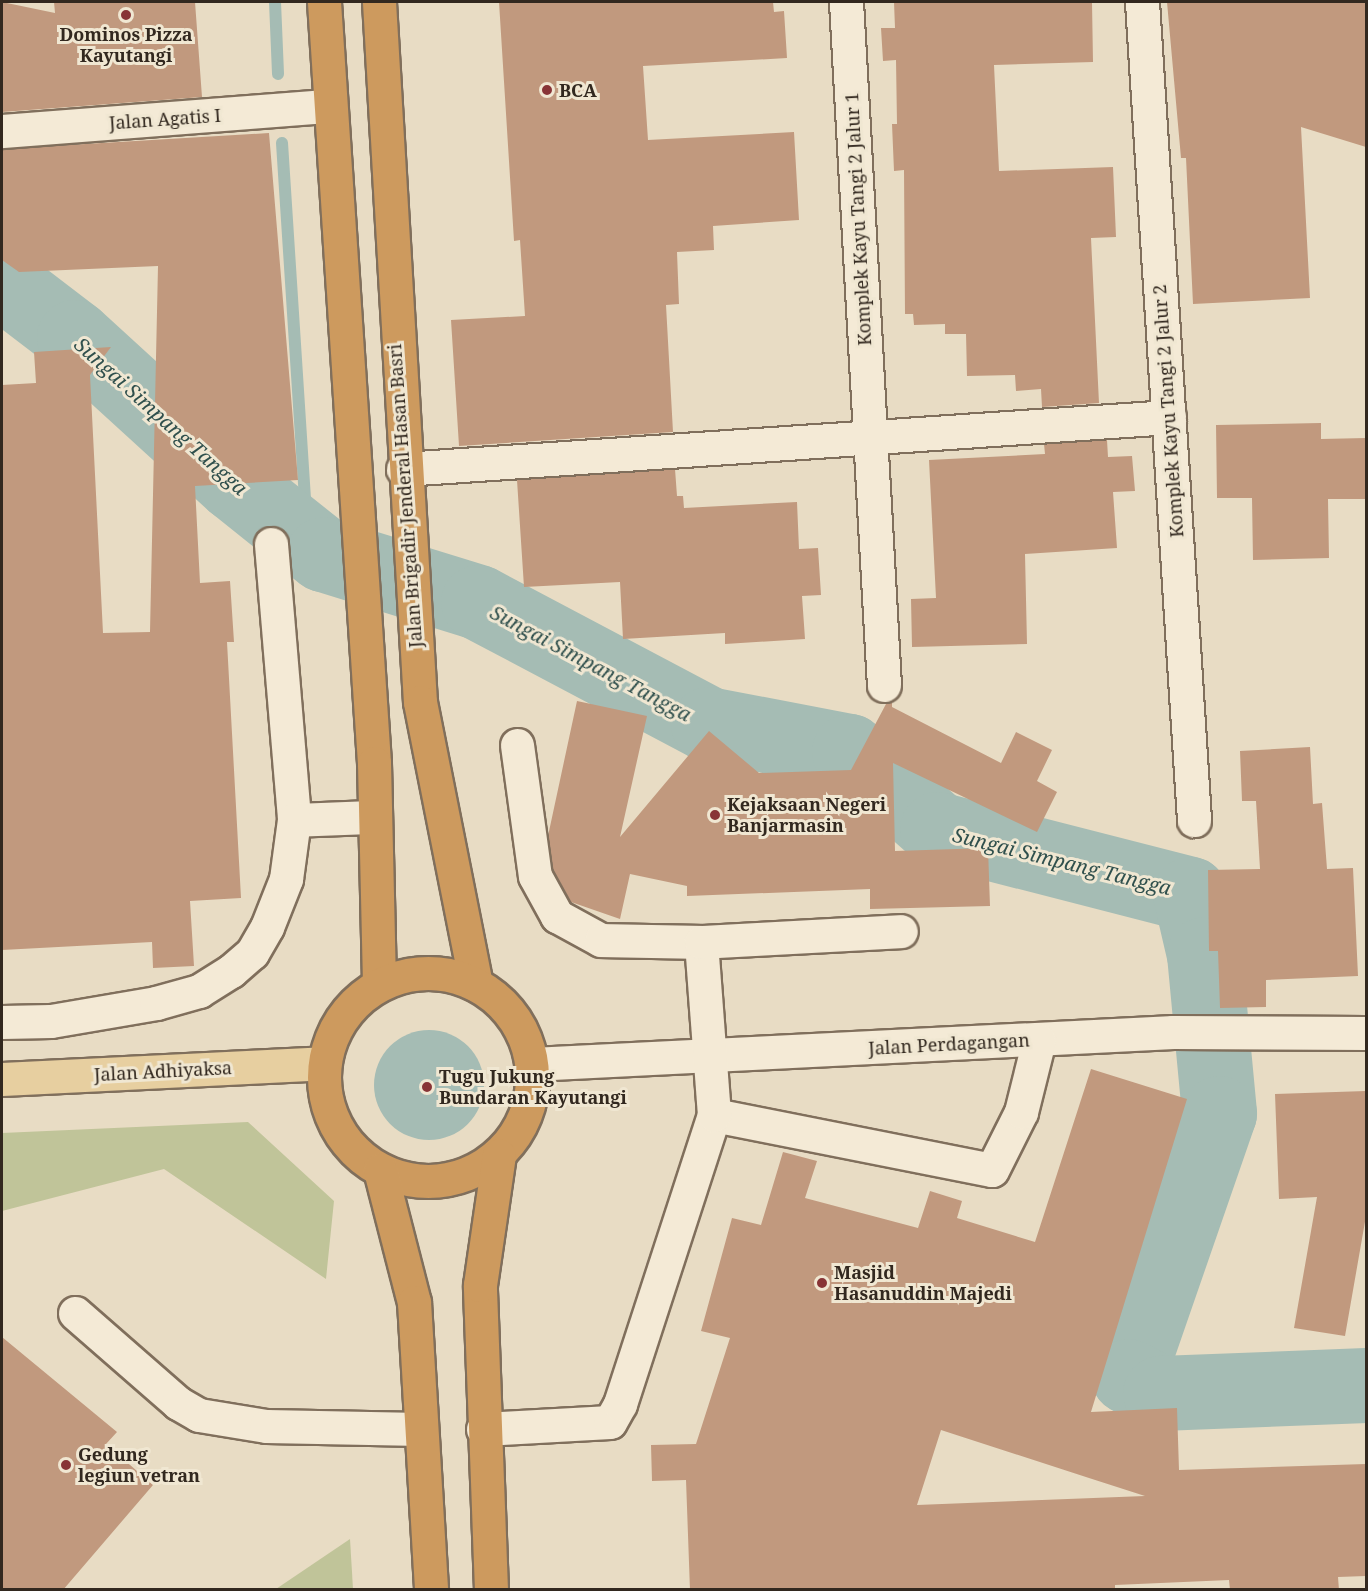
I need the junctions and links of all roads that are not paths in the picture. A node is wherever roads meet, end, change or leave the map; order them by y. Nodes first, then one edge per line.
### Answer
1 (324, 2) edge
2 (379, 2) edge
3 (846, 2) edge
4 (1142, 2) edge
5 (329, 106) junction
6 (2, 132) edge
7 (395, 334) junction
8 (344, 337) junction
9 (1168, 417) junction
10 (870, 437) junction
11 (403, 469) junction
12 (271, 544) dead end
13 (884, 685) dead end
14 (517, 745) dead end
15 (373, 817) junction
16 (294, 820) junction
17 (1194, 820) dead end
18 (901, 931) dead end
19 (701, 942) junction
20 (476, 985) junction
21 (379, 986) junction
22 (2, 1022) edge
23 (1366, 1033) edge
24 (1039, 1041) junction
25 (710, 1055) junction
26 (324, 1063) junction
27 (532, 1064) junction
28 (2, 1079) edge
29 (714, 1115) junction
30 (499, 1155) junction
31 (380, 1170) junction
32 (75, 1313) dead end
33 (421, 1429) junction
34 (483, 1429) junction
35 (431, 1590) edge
36 (491, 1590) edge

1 - 5 highway
2 - 7 highway, Jalan Brigadir Jenderal Hasan Basri
3 - 10 street, Komplek Kayu Tangi 2 Jalur 1
4 - 9 street, Komplek Kayu Tangi 2 Jalur 2
5 - 6 street, Jalan Agatis I
5 - 8 highway
7 - 8 highway
7 - 11 highway, Jalan Brigadir Jenderal Hasan Basri
8 - 15 highway
9 - 10 street
9 - 17 street, Komplek Kayu Tangi 2 Jalur 2
10 - 11 street
10 - 13 street, Komplek Kayu Tangi 2 Jalur 1
11 - 20 highway, Jalan Brigadir Jenderal Hasan Basri
12 - 16 street
14 - 19 street
15 - 16 street
15 - 21 highway
16 - 22 street
18 - 19 street
19 - 25 street
20 - 21 highway
20 - 27 highway
21 - 26 highway
23 - 24 street, Jalan Perdagangan
24 - 25 street, Jalan Perdagangan
24 - 29 street
25 - 27 street, Jalan Perdagangan
25 - 29 street
26 - 28 main road, Jalan Adhiyaksa
26 - 31 highway
27 - 30 highway
29 - 34 street
30 - 31 highway
30 - 34 highway
31 - 33 highway
32 - 33 street
33 - 35 highway
34 - 36 highway

